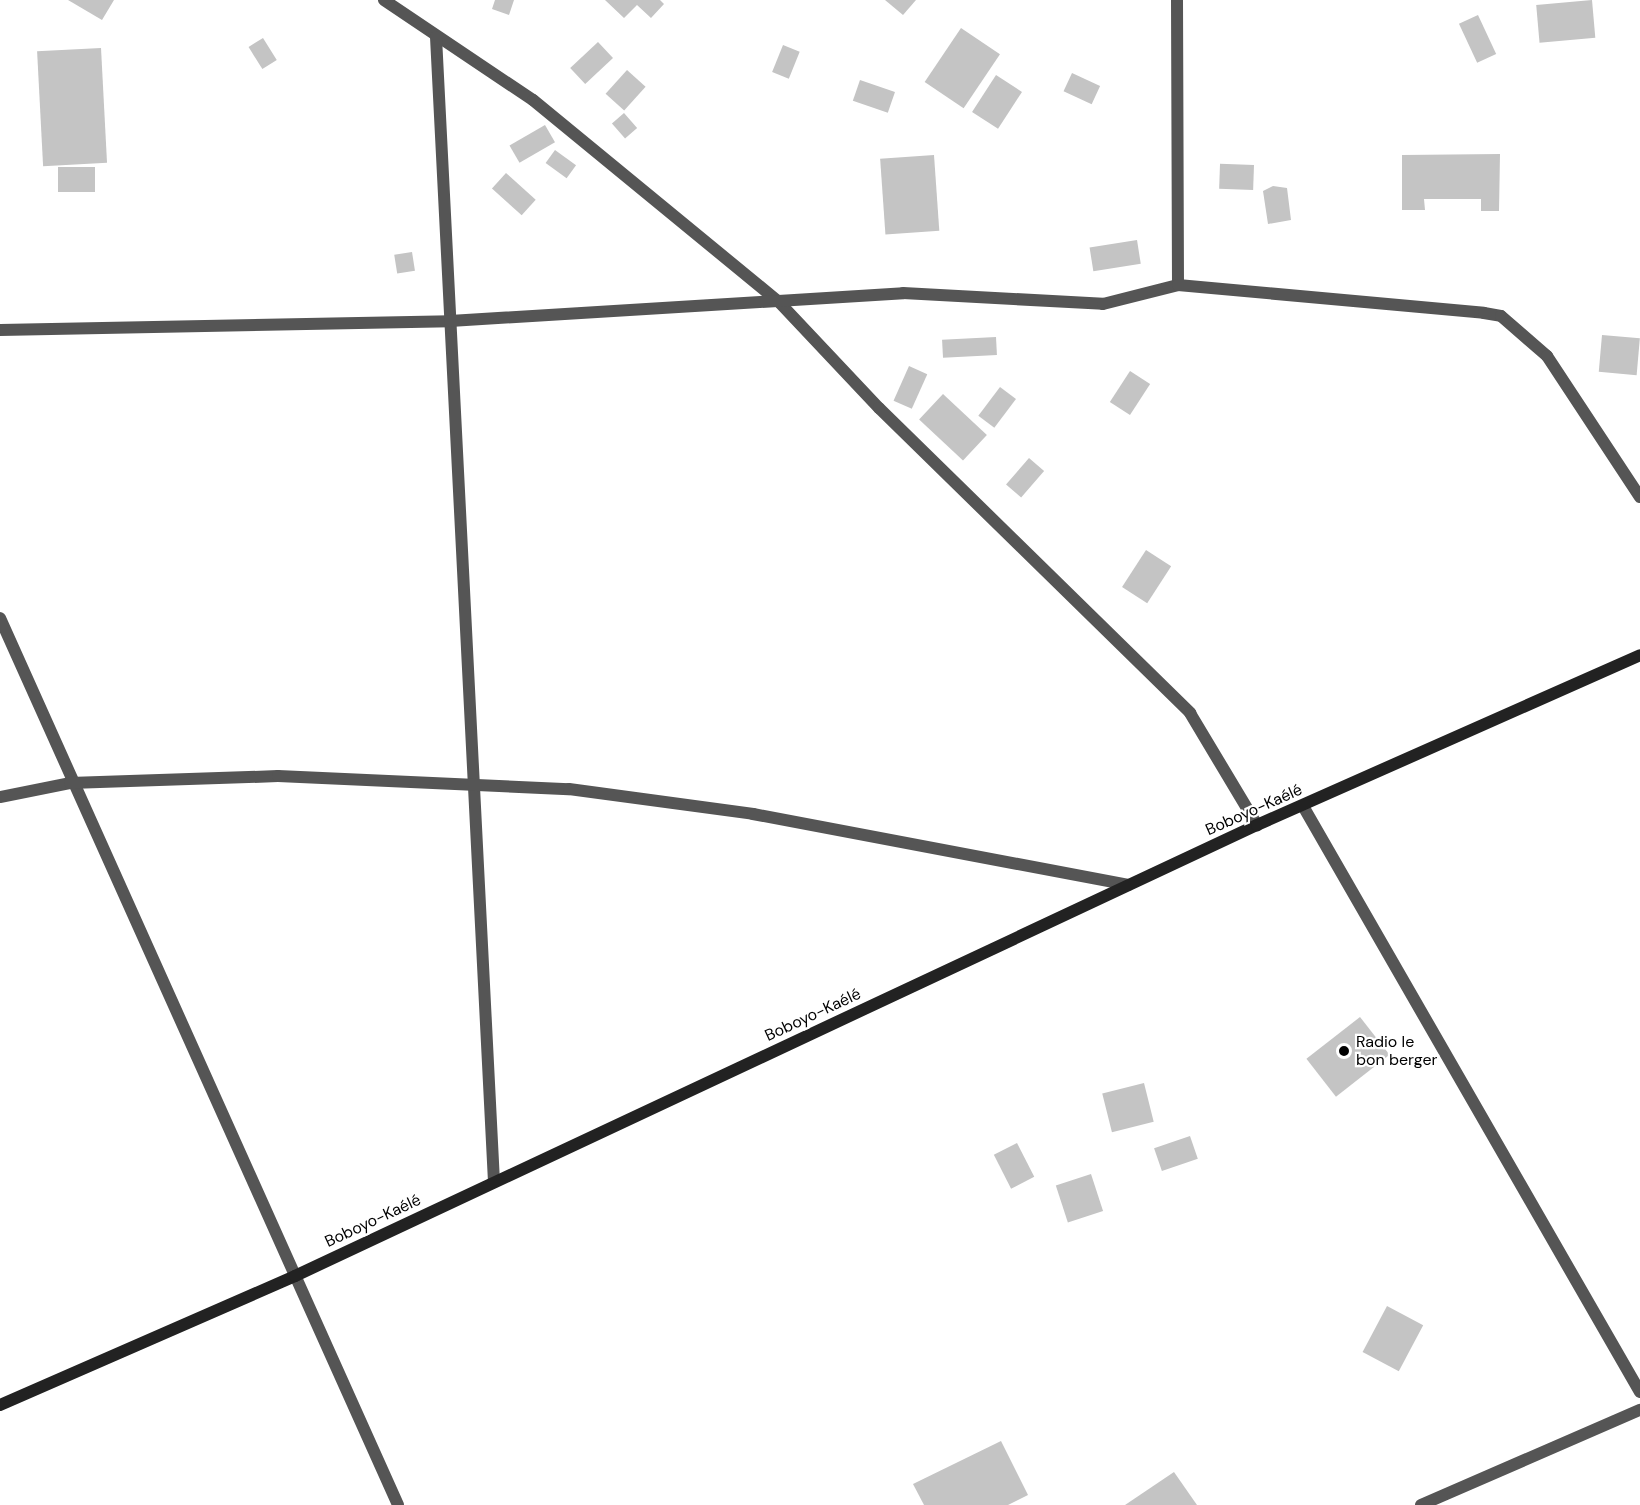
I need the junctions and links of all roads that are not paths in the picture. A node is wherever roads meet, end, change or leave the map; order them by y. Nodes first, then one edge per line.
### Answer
1 (384, 0) edge
2 (1177, 0) edge
3 (436, 37) junction
4 (1178, 285) junction
5 (779, 303) junction
6 (450, 321) junction
7 (0, 330) edge
8 (1640, 497) edge
9 (0, 618) edge
10 (1640, 655) edge
11 (70, 783) junction
12 (476, 785) junction
13 (0, 797) edge
14 (1303, 806) junction
15 (1257, 825) junction
16 (1128, 885) junction
17 (494, 1182) junction
18 (295, 1276) junction
19 (1640, 1392) edge
20 (0, 1405) edge
21 (1640, 1410) edge
22 (398, 1505) edge
23 (1421, 1505) edge

1 - 3 street
2 - 4 street
3 - 5 street
3 - 6 street
4 - 5 street
4 - 8 street
5 - 6 street
5 - 15 street
6 - 7 street
6 - 12 street
9 - 11 street
10 - 14 main road, Boboyo-Kaélé
11 - 12 street
11 - 13 street
11 - 18 street
12 - 16 street
12 - 17 street
14 - 15 main road, Boboyo-Kaélé
14 - 19 street
15 - 16 main road, Boboyo-Kaélé
16 - 17 main road, Boboyo-Kaélé
17 - 18 main road, Boboyo-Kaélé
18 - 20 main road, Boboyo-Kaélé
18 - 22 street
21 - 23 street

